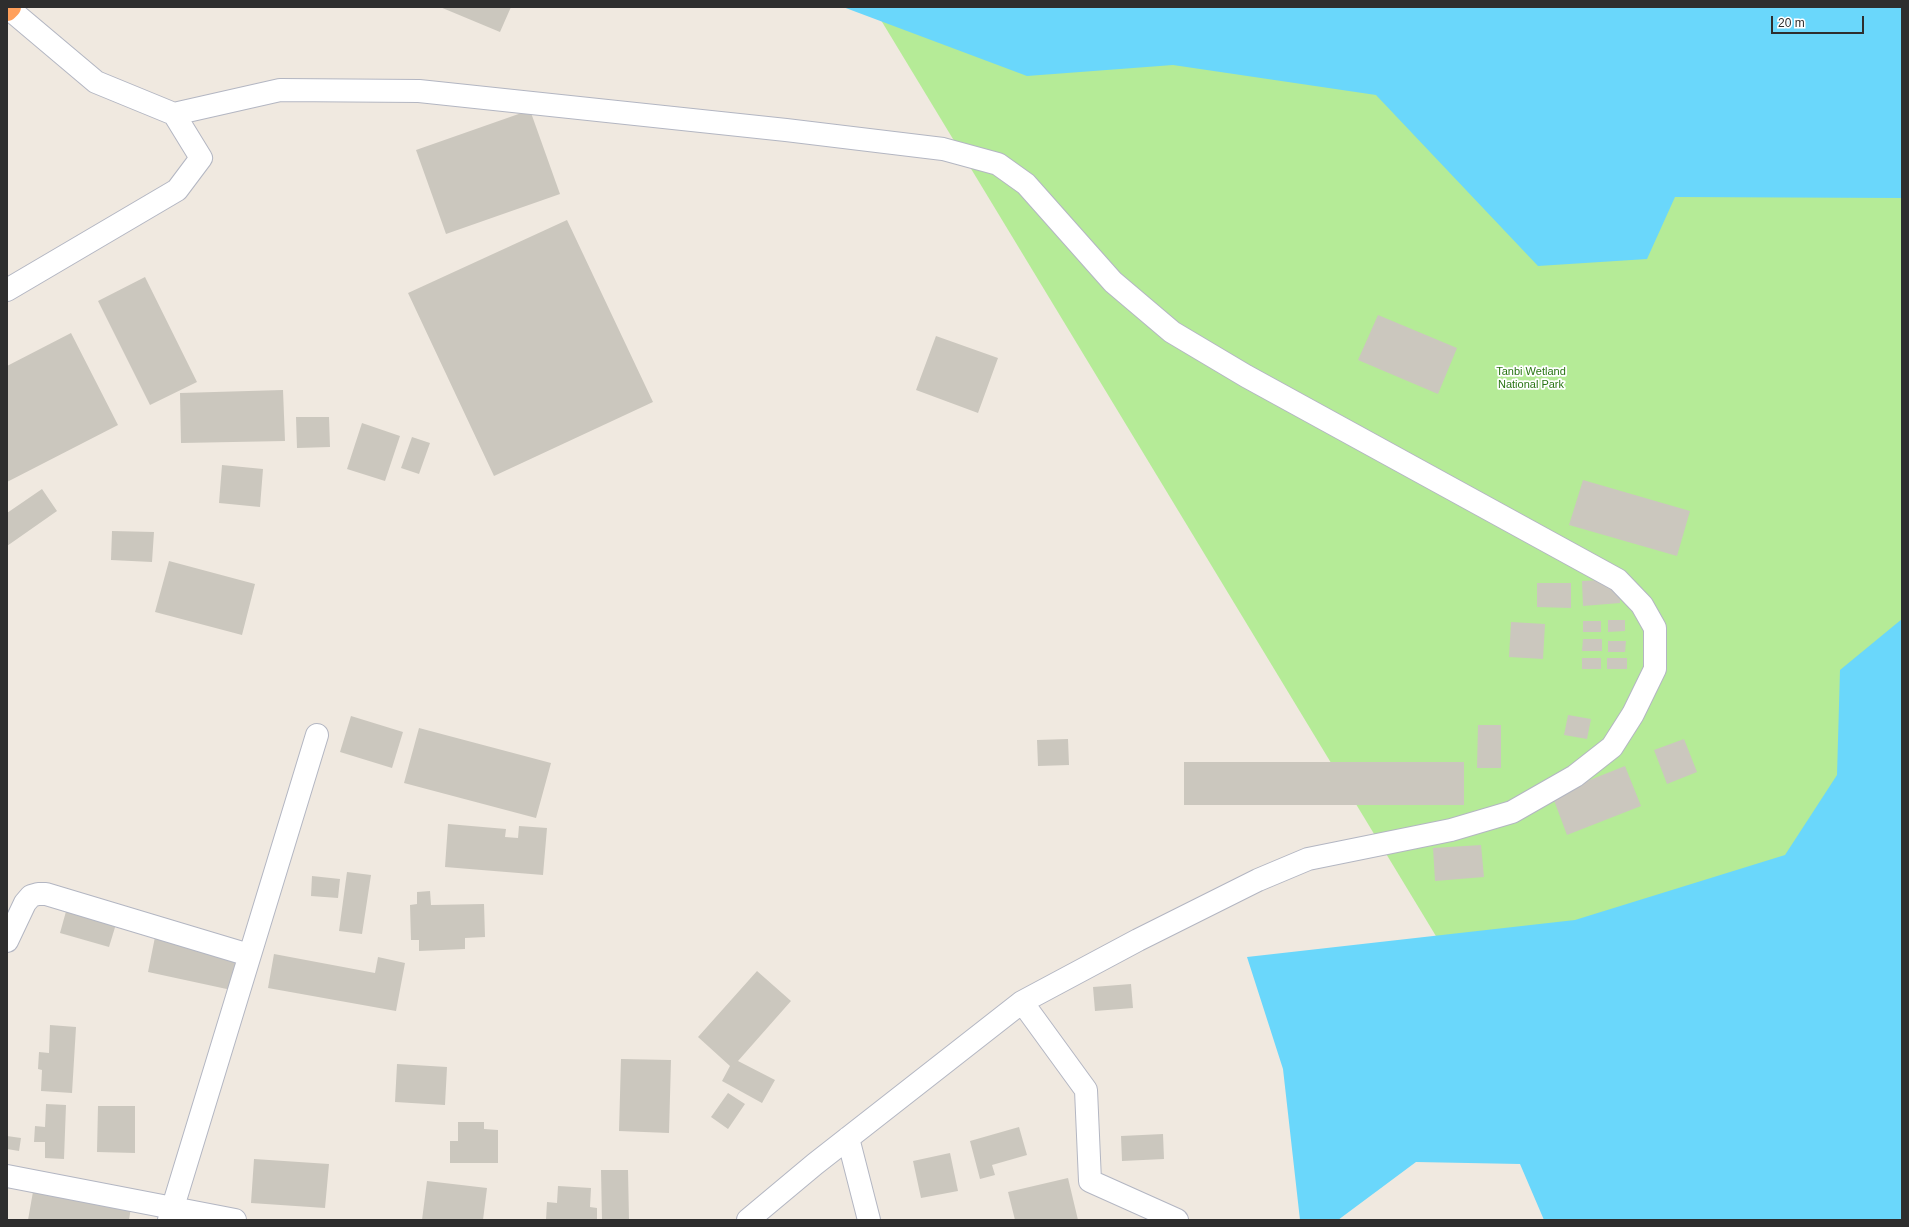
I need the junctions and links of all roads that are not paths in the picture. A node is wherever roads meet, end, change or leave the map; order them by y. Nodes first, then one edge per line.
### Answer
1 (8, 8) edge
2 (174, 114) junction
3 (7, 290) edge
4 (317, 735) dead end
5 (9, 931) edge
6 (249, 955) junction
7 (1022, 1002) junction
8 (848, 1138) junction
9 (7, 1176) edge
10 (171, 1213) edge
11 (235, 1220) edge
12 (748, 1220) edge
13 (870, 1220) edge
14 (1177, 1220) edge

1 - 2 street
2 - 3 street
2 - 7 street
4 - 6 street
5 - 6 street
6 - 10 street
7 - 8 street
7 - 14 street
8 - 12 street
8 - 13 street
9 - 10 street
10 - 11 street

